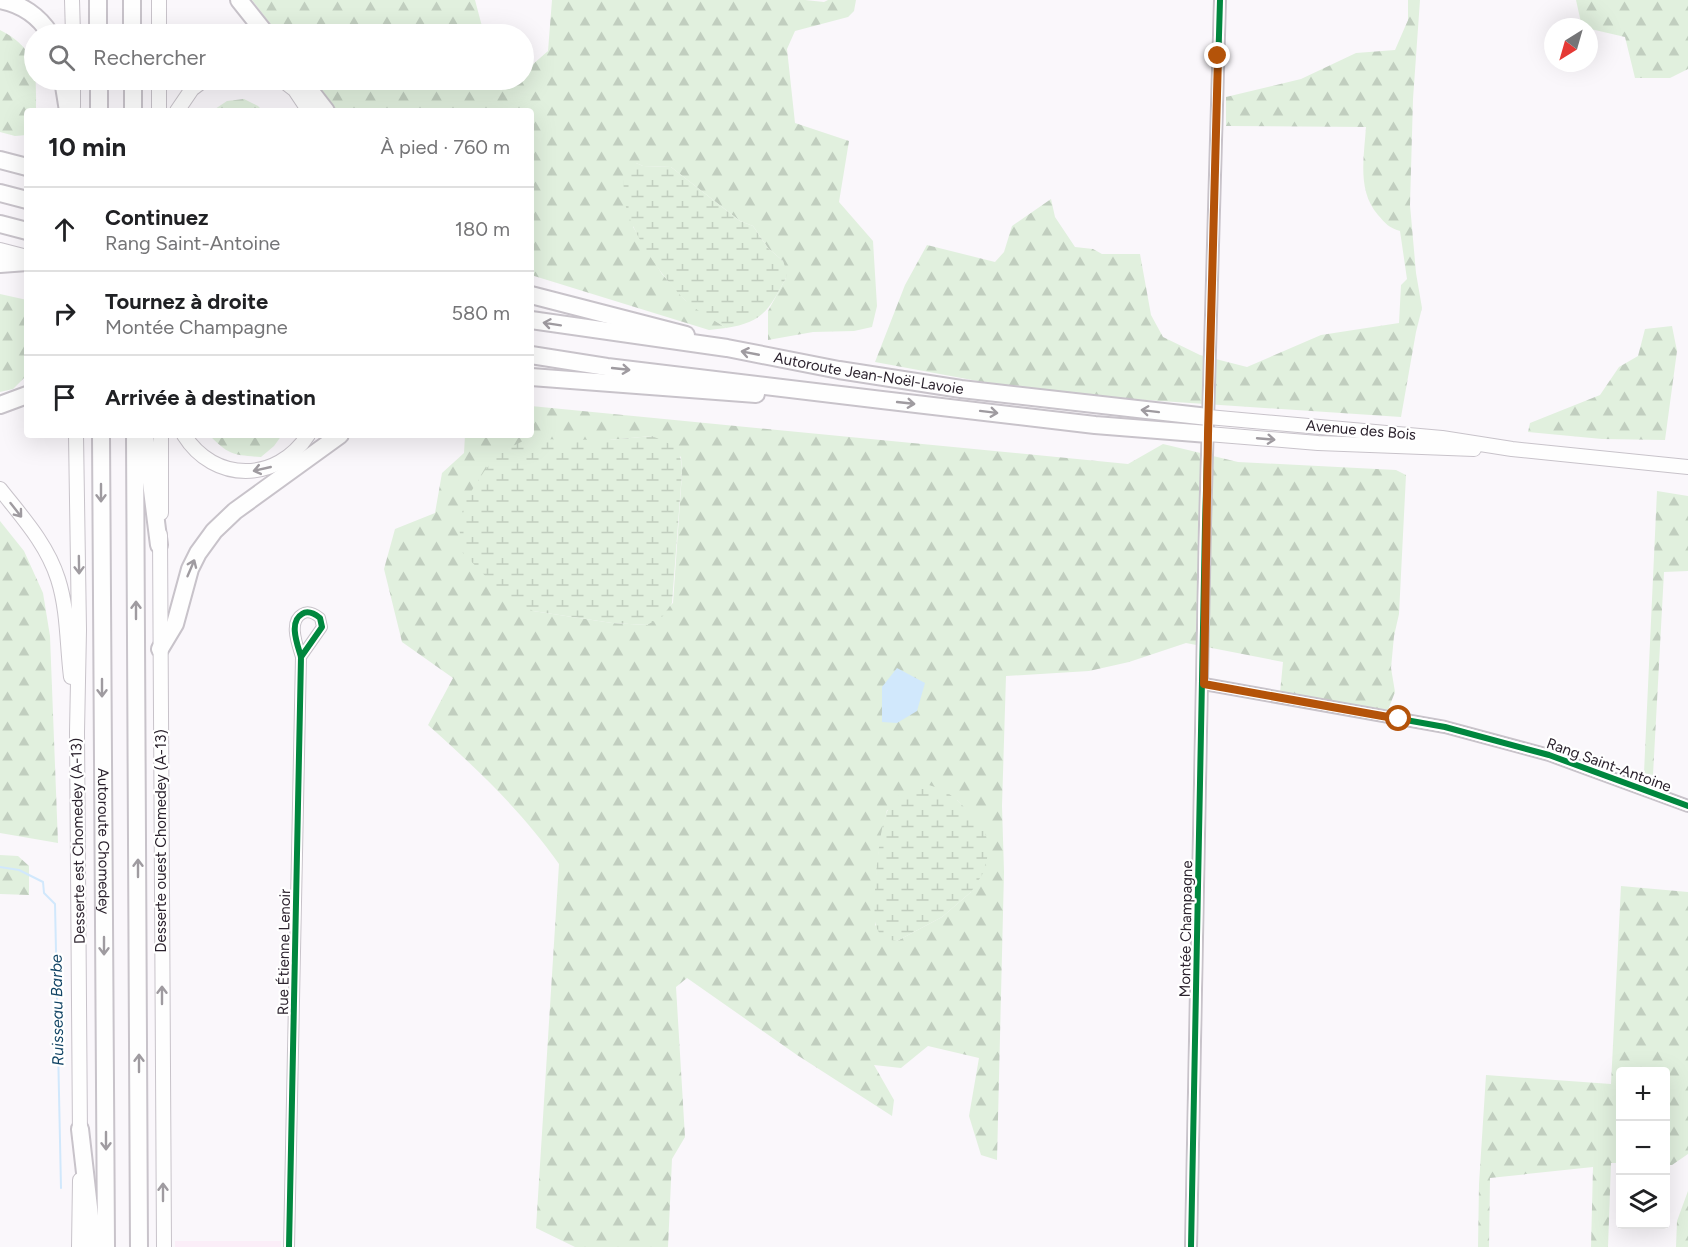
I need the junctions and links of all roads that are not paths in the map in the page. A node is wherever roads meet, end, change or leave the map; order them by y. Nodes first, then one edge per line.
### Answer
1 (0, 0) edge
2 (72, 0) edge
3 (98, 0) edge
4 (132, 0) edge
5 (159, 0) edge
6 (239, 0) edge
7 (1220, 0) edge
8 (41, 24) edge
9 (73, 24) edge
10 (98, 24) edge
11 (132, 24) edge
12 (159, 24) edge
13 (258, 24) edge
14 (65, 90) edge
15 (73, 90) edge
16 (99, 90) edge
17 (133, 90) edge
18 (159, 90) edge
19 (191, 90) edge
20 (295, 90) edge
21 (310, 90) edge
22 (68, 108) edge
23 (73, 108) edge
24 (99, 108) edge
25 (133, 108) edge
26 (159, 108) edge
27 (179, 108) edge
28 (307, 108) edge
29 (324, 108) edge
30 (0, 160) edge
31 (24, 166) edge
32 (0, 193) edge
33 (24, 199) edge
34 (0, 224) edge
35 (24, 230) edge
36 (0, 250) edge
37 (24, 256) edge
38 (24, 262) edge
39 (0, 264) edge
40 (534, 290) edge
41 (534, 296) edge
42 (579, 307) junction
43 (534, 320) edge
44 (727, 348) junction
45 (534, 357) edge
46 (534, 377) edge
47 (24, 396) edge
48 (882, 400) junction
49 (0, 405) edge
50 (1208, 426) junction
51 (76, 438) edge
52 (101, 438) edge
53 (135, 438) edge
54 (145, 438) edge
55 (161, 438) edge
56 (186, 438) edge
57 (306, 438) edge
58 (336, 438) edge
59 (1688, 465) edge
60 (0, 489) edge
61 (159, 545) junction
62 (160, 649) junction
63 (301, 657) dead end
64 (1204, 684) junction
65 (77, 732) junction
66 (1688, 806) edge
67 (80, 1129) junction
68 (79, 1247) edge
69 (92, 1247) edge
70 (106, 1247) edge
71 (139, 1247) edge
72 (164, 1247) edge
73 (289, 1247) edge
74 (1191, 1247) edge

1 - 8 highway
2 - 9 main road
3 - 10 highway
4 - 11 highway
5 - 12 main road
6 - 13 highway
7 - 50 street, Montée Champagne
14 - 22 highway
15 - 23 main road
16 - 24 highway
17 - 25 highway
18 - 26 main road
19 - 27 main road
20 - 28 main road
21 - 29 highway
30 - 31 highway
32 - 33 highway
34 - 35 highway
36 - 37 main road
38 - 39 highway
40 - 42 highway
41 - 42 highway
42 - 44 highway
44 -> 43 highway, Autoroute Jean-Noël-Lavoie
50 -> 44 highway, Autoroute Jean-Noël-Lavoie
45 -> 48 highway, Autoroute Jean-Noël-Lavoie
46 - 48 highway
47 - 49 highway
48 -> 50 highway, Autoroute Jean-Noël-Lavoie
50 - 59 main road, Avenue des Bois
50 - 64 street, Montée Champagne
51 -> 65 main road, Desserte est Chomedey (A-13)
52 -> 70 highway, Autoroute Chomedey
71 -> 53 highway
54 - 61 highway
55 - 61 main road, Desserte ouest Chomedey (A-13)
57 -> 56 main road
62 -> 58 highway
60 -> 65 main road
61 - 62 main road, Desserte ouest Chomedey (A-13)
72 -> 62 main road, Desserte ouest Chomedey (A-13)
63 - 73 street, Rue Étienne Lenoir
64 - 66 street, Rang Saint-Antoine
64 - 74 street, Montée Champagne
65 - 67 main road, Desserte est Chomedey (A-13)
67 - 68 main road, Desserte est Chomedey (A-13)
67 - 69 highway

